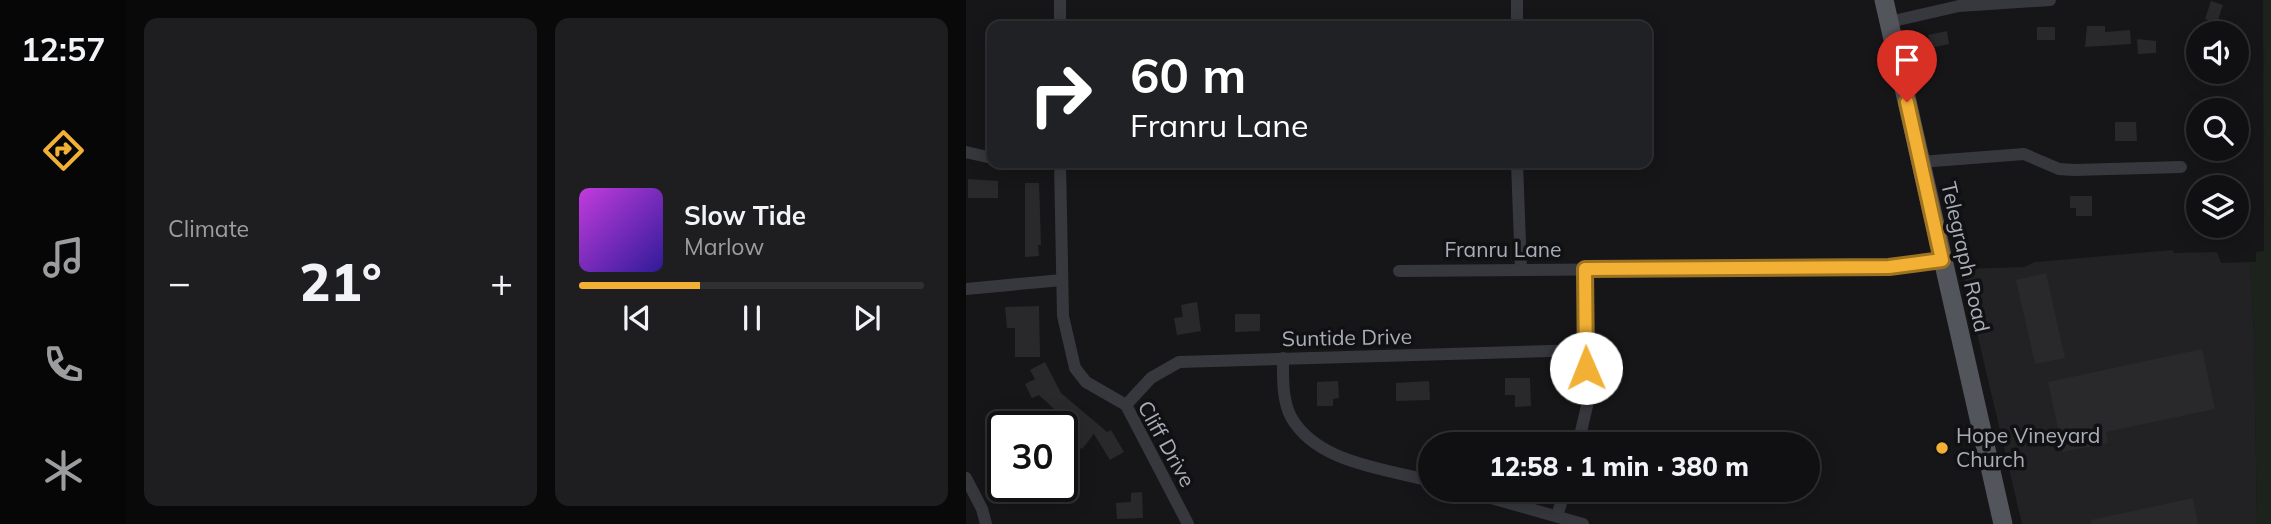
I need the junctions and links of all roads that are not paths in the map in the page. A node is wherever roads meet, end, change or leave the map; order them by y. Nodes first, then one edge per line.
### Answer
1 (1060, 0) edge
2 (1517, 0) edge
3 (1884, 0) edge
4 (2041, 0) edge
5 (2050, 0) edge
6 (1060, 21) edge
7 (1517, 21) edge
8 (1889, 22) junction
9 (966, 152) edge
10 (987, 157) edge
11 (1920, 162) junction
12 (2181, 167) dead end
13 (1060, 168) edge
14 (1517, 168) edge
15 (1942, 260) junction
16 (1585, 269) junction
17 (1521, 270) junction
18 (1399, 271) dead end
19 (1062, 280) junction
20 (966, 289) edge
21 (1585, 350) junction
22 (1283, 358) junction
23 (1126, 405) junction
24 (1581, 432) edge
25 (966, 478) edge
26 (1418, 478) edge
27 (1506, 502) edge
28 (1561, 502) edge
29 (1557, 516) junction
30 (986, 524) edge
31 (1188, 524) edge
32 (1583, 524) edge
33 (2003, 524) edge

1 - 6 street
2 - 7 street
3 - 8 main road, Telegraph Road
4 - 5 street
4 - 8 street
8 - 11 main road, Telegraph Road
9 - 10 street
11 - 12 street
11 - 15 main road, Telegraph Road
13 - 19 street, Cliff Drive
14 - 17 street
15 - 16 street, Franru Lane
15 - 33 main road, Telegraph Road
16 - 17 street, Franru Lane
16 - 21 street
17 - 18 street, Franru Lane
19 - 20 street
19 - 23 street, Cliff Drive
21 - 22 street, Suntide Drive
21 - 24 street
22 - 23 street, Suntide Drive
22 - 26 street
23 - 31 street, Cliff Drive
25 - 30 street
27 - 29 street
28 - 29 street
29 - 32 street

